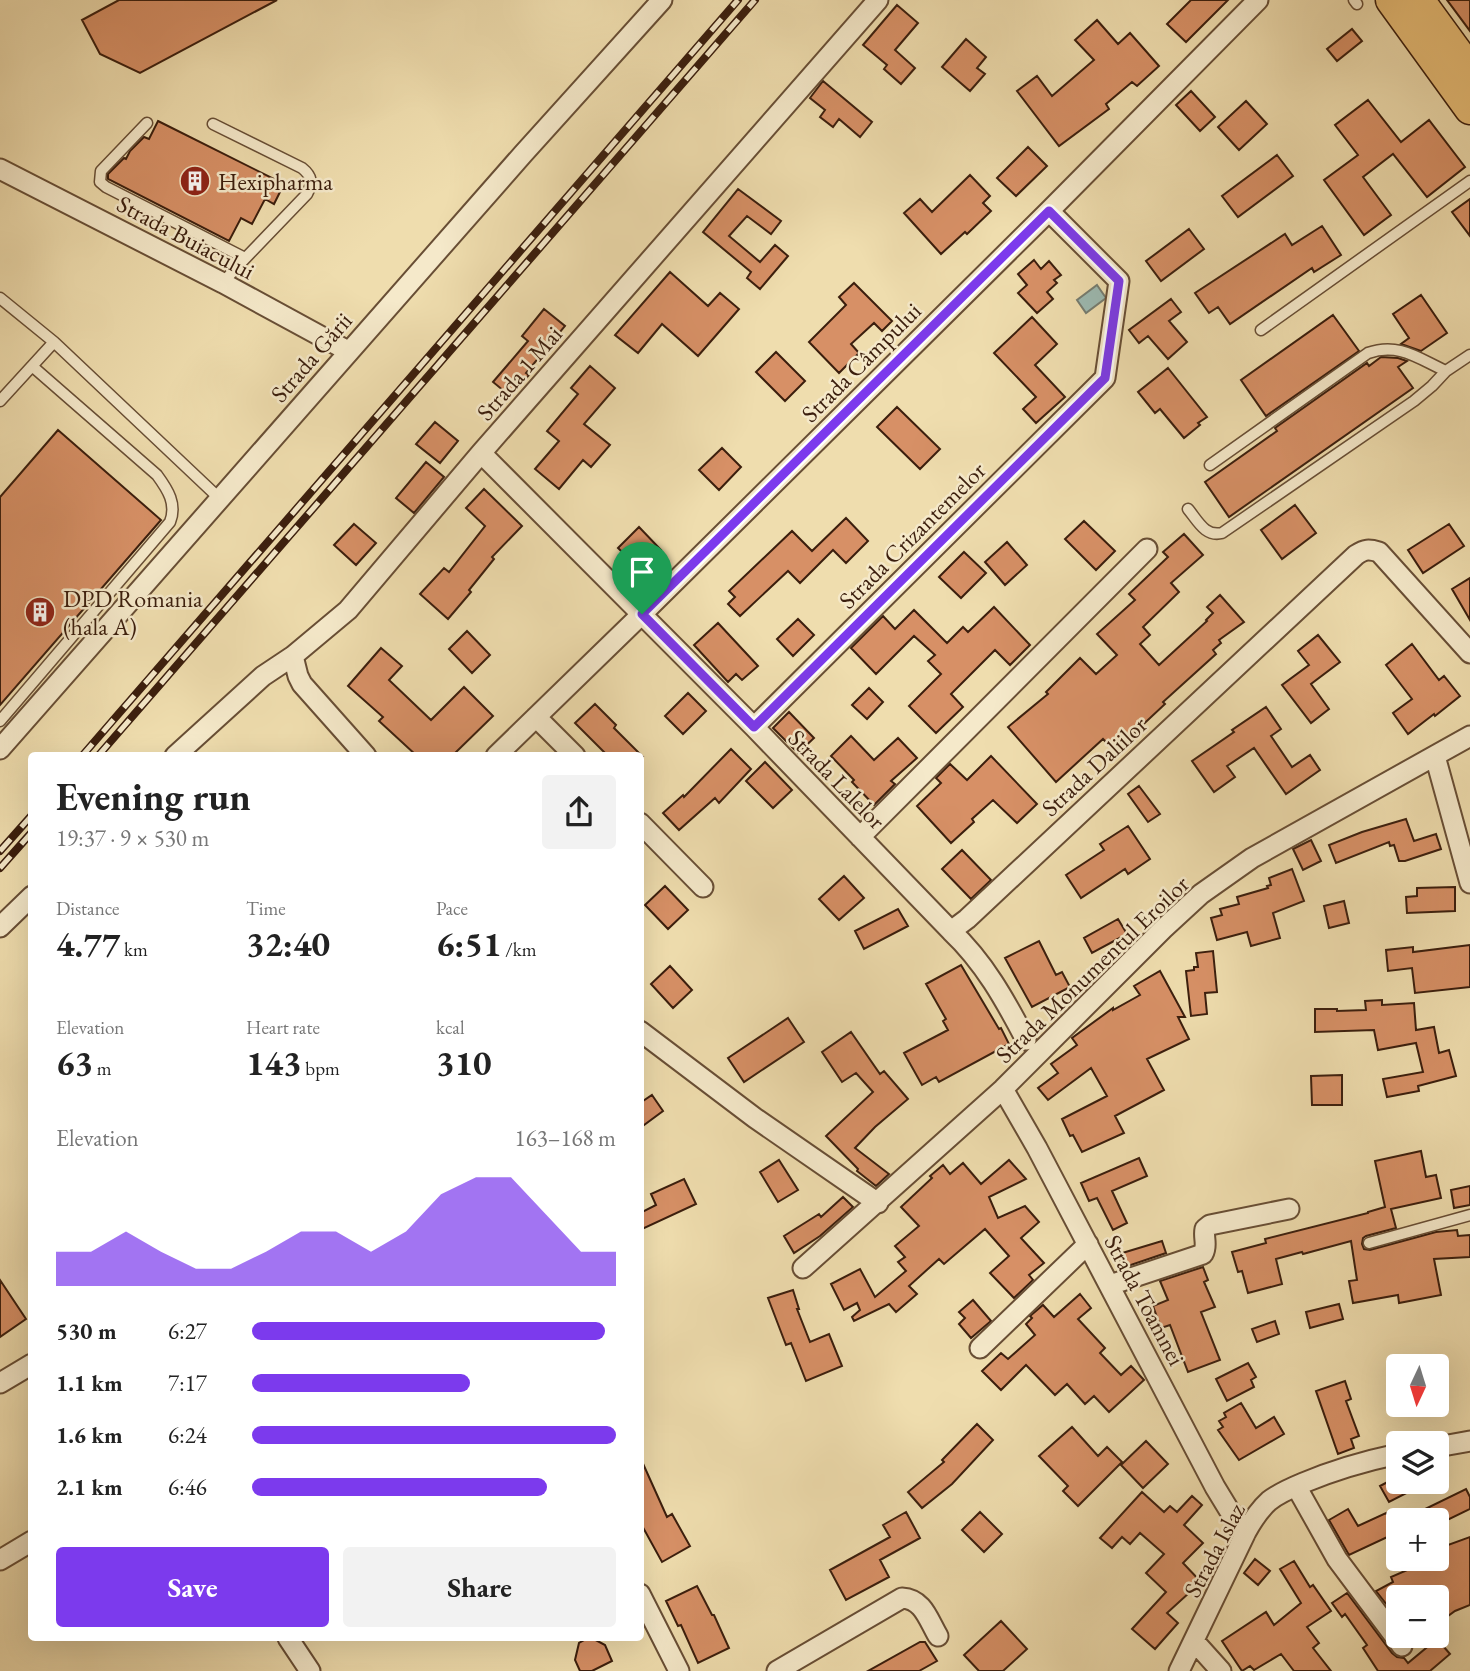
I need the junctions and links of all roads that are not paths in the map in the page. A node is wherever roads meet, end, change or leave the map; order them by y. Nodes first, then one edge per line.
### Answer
1 (662, 0) edge
2 (878, 0) edge
3 (1258, 0) edge
4 (1391, 0) edge
5 (1419, 0) edge
6 (1470, 71) edge
7 (1470, 109) edge
8 (146, 123) dead end
9 (213, 124) dead end
10 (0, 169) edge
11 (1470, 181) edge
12 (1049, 211) junction
13 (245, 258) junction
14 (223, 284) junction
15 (0, 298) edge
16 (1261, 330) dead end
17 (54, 342) junction
18 (348, 351) junction
19 (1470, 355) edge
20 (32, 366) junction
21 (1446, 371) junction
22 (0, 401) edge
23 (481, 453) junction
24 (1210, 466) dead end
25 (219, 498) junction
26 (1188, 509) dead end
27 (1147, 550) dead end
28 (642, 614) junction
29 (1470, 653) edge
30 (293, 656) junction
31 (536, 717) junction
32 (0, 721) edge
33 (754, 727) junction
34 (1470, 736) edge
35 (0, 749) edge
36 (179, 752) edge
37 (362, 752) edge
38 (500, 752) edge
39 (571, 752) edge
40 (1436, 757) junction
41 (644, 827) edge
42 (860, 837) junction
43 (1470, 883) edge
44 (703, 887) dead end
45 (28, 899) edge
46 (0, 927) edge
47 (950, 931) junction
48 (1026, 1040) dead end
49 (644, 1041) edge
50 (1003, 1089) junction
51 (878, 1203) junction
52 (1289, 1209) dead end
53 (1470, 1215) edge
54 (1369, 1242) dead end
55 (1088, 1244) junction
56 (803, 1268) dead end
57 (1110, 1285) junction
58 (980, 1348) dead end
59 (28, 1366) edge
60 (0, 1383) edge
61 (1470, 1441) edge
62 (1449, 1445) edge
63 (1386, 1457) edge
64 (1296, 1486) junction
65 (1246, 1532) junction
66 (28, 1543) edge
67 (0, 1560) edge
68 (644, 1602) edge
69 (1386, 1625) edge
70 (938, 1636) dead end
71 (290, 1641) edge
72 (1194, 1641) junction
73 (310, 1671) edge
74 (679, 1671) edge
75 (777, 1671) edge
76 (1179, 1671) edge
77 (1221, 1671) edge

1 - 18 street, Strada Gării
2 - 23 street, Strada 1 Mai
3 - 12 street, Strada Câmpului
4 - 7 main road
5 - 6 main road
8 - 13 lane
9 - 13 lane
10 - 14 street, Strada Buiacului
11 - 16 lane
12 - 28 street, Strada Câmpului
12 - 33 street, Strada Crizantemelor
13 - 14 lane
14 - 18 street, Strada Buiacului
15 - 17 lane
17 - 20 lane
17 - 25 lane
18 - 25 street, Strada Gării
19 - 21 lane
20 - 22 lane
20 - 32 lane
21 - 24 lane
21 - 26 lane
23 - 28 street, Strada Lalelor
23 - 30 street, Strada 1 Mai
25 - 35 street, Strada Gării
27 - 42 street
28 - 31 street, Strada Câmpului
28 - 33 street, Strada Lalelor
29 - 47 street, Strada Daliilor
30 - 36 street, Strada 1 Mai
30 - 37 street
31 - 38 street, Strada Câmpului
31 - 39 street
33 - 42 street, Strada Lalelor
34 - 40 street, Strada Monumentul Eroilor
40 - 43 street
40 - 50 street, Strada Monumentul Eroilor
41 - 44 street
42 - 47 street, Strada Lalelor
45 - 46 street
47 - 48 street
49 - 51 street
50 - 51 street, Strada Monumentul Eroilor
50 - 55 street, Strada Toamnei
51 - 56 street, Strada Monumentul Eroilor
52 - 57 street
53 - 54 lane
55 - 57 street, Strada Toamnei
55 - 58 street
57 - 65 street, Strada Toamnei
59 - 60 street
61 - 62 street
63 - 64 street, Strada Islaz
64 - 65 street, Strada Islaz
64 - 69 street
65 - 72 street, Strada Islaz
66 - 67 street
68 - 74 street
70 - 75 street
71 - 73 street
72 - 76 street, Strada Islaz
72 - 77 street

